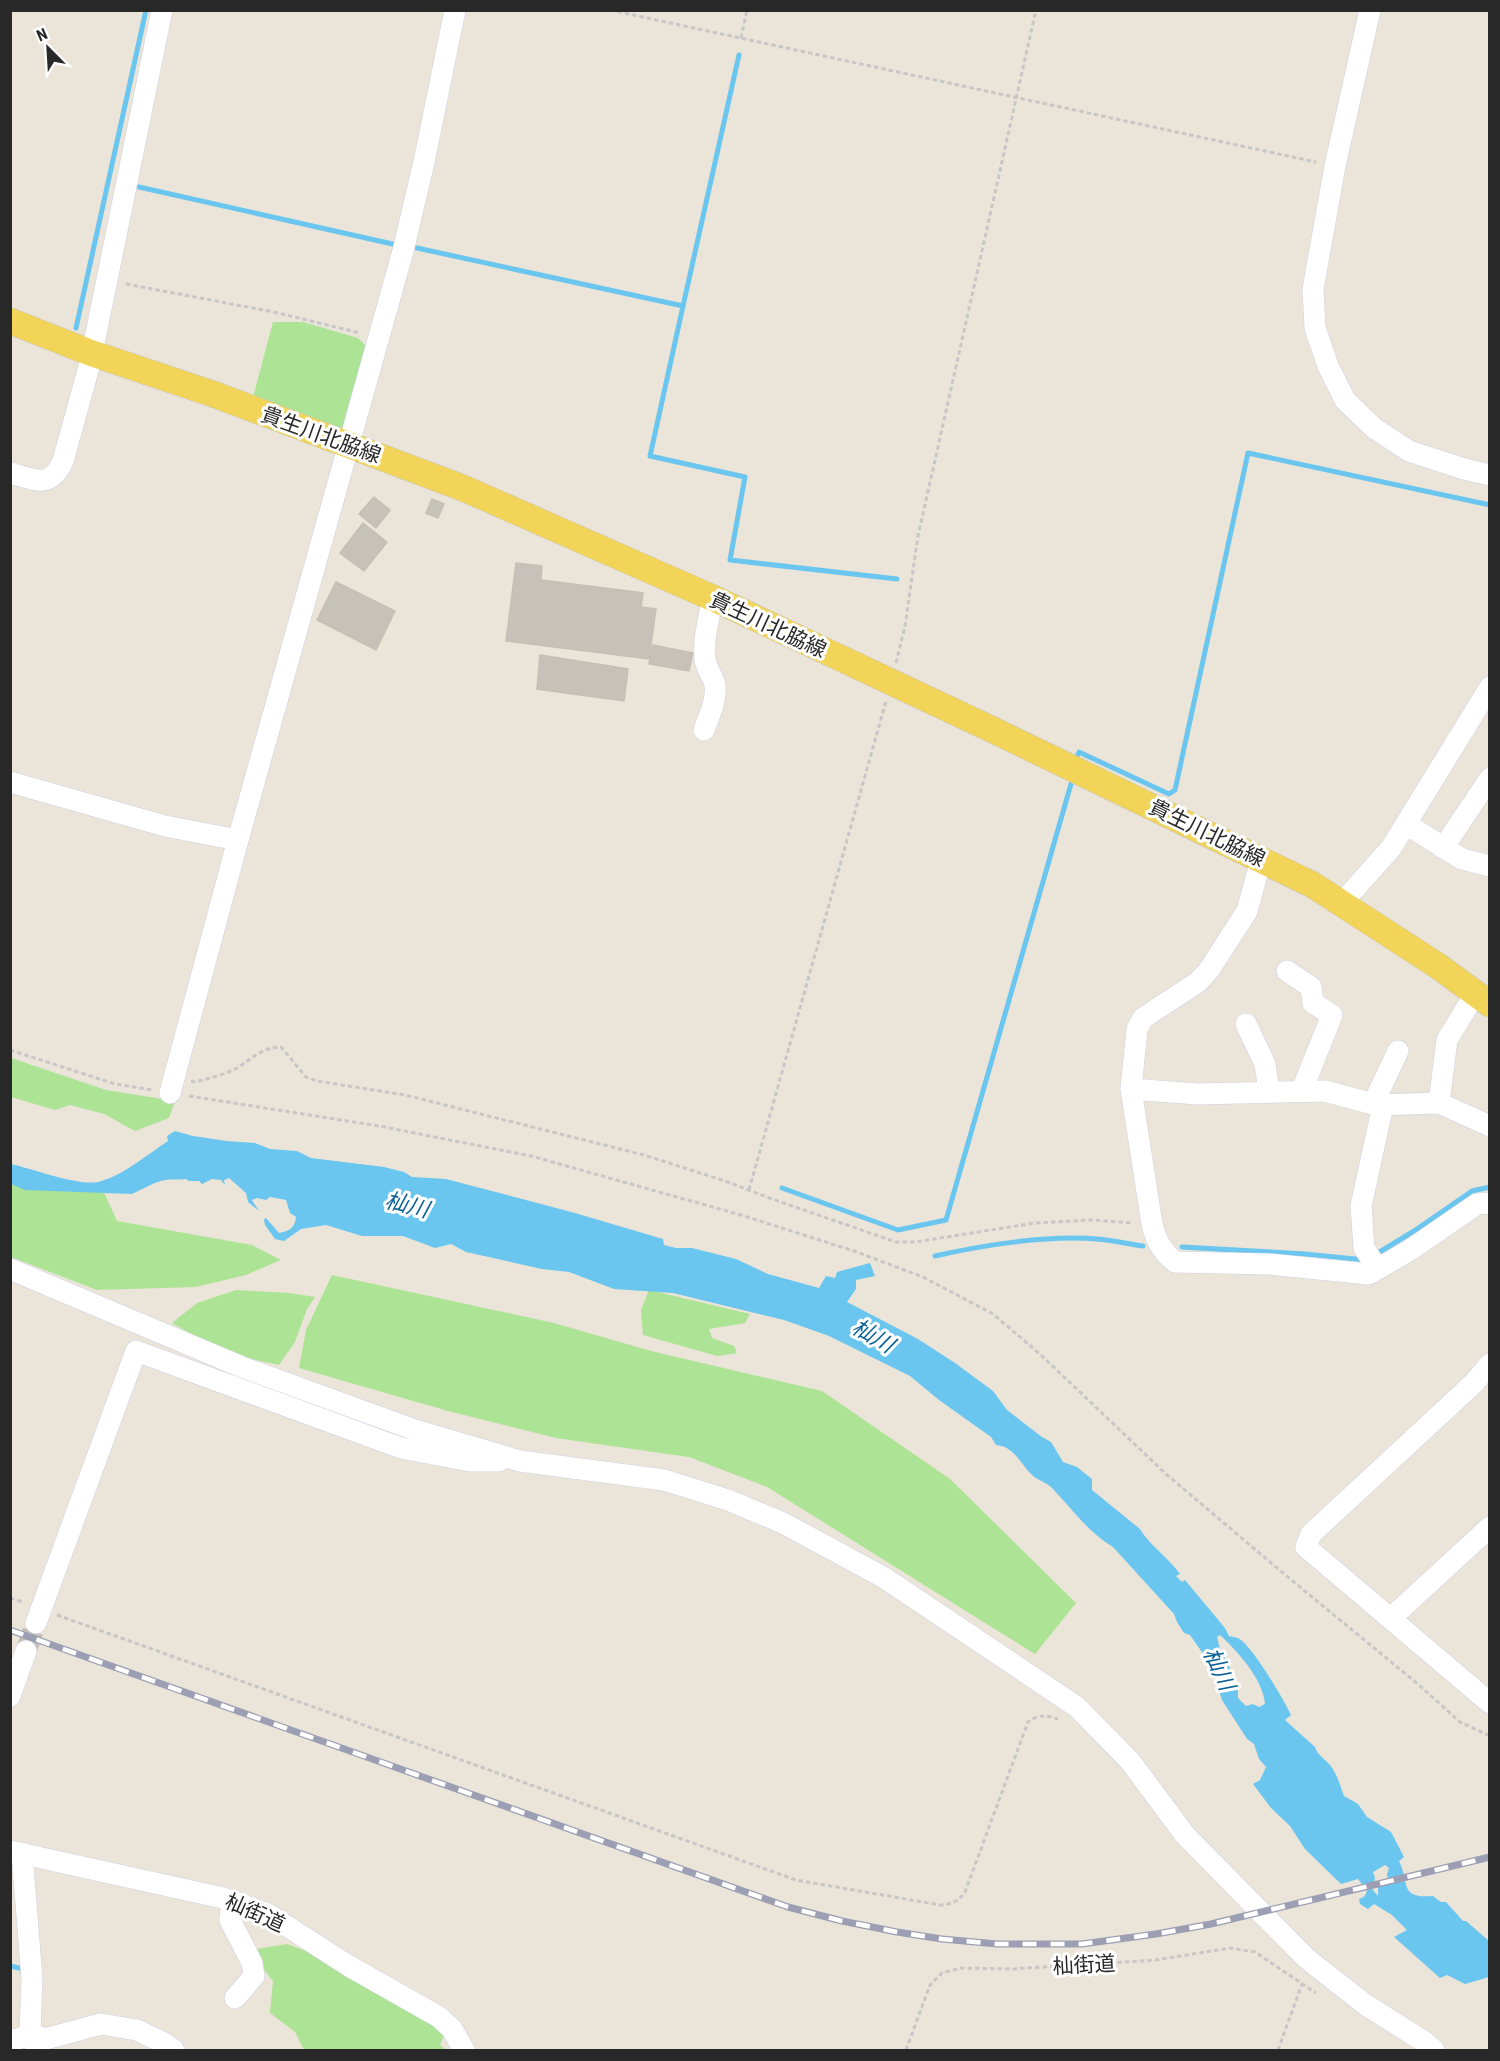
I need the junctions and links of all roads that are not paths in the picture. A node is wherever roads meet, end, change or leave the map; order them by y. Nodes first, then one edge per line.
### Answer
1 (162, 10) edge
2 (455, 10) edge
3 (1370, 10) edge
4 (10, 321) edge
5 (91, 352) junction
6 (348, 444) junction
7 (10, 473) edge
8 (1490, 475) edge
9 (712, 598) junction
10 (1490, 687) edge
11 (704, 730) dead end
12 (1490, 778) edge
13 (10, 782) edge
14 (1406, 824) junction
15 (238, 840) junction
16 (1443, 848) junction
17 (1261, 860) junction
18 (1490, 866) edge
19 (1342, 903) junction
20 (1287, 971) dead end
21 (1482, 999) edge
22 (1246, 1024) dead end
23 (1398, 1051) dead end
24 (173, 1084) road end
25 (1131, 1089) junction
26 (1302, 1090) junction
27 (1269, 1091) junction
28 (1439, 1102) junction
29 (1378, 1104) junction
30 (1490, 1126) edge
31 (1490, 1203) edge
32 (10, 1269) edge
33 (1378, 1269) junction
34 (1490, 1364) edge
35 (520, 1461) junction
36 (1490, 1527) edge
37 (39, 1616) tunnel mouth
38 (1390, 1618) junction
39 (26, 1652) tunnel mouth
40 (10, 1696) edge
41 (1487, 1696) edge
42 (16, 1852) edge
43 (232, 1901) junction
44 (234, 1998) dead end
45 (26, 2042) edge
46 (174, 2050) edge
47 (464, 2050) edge
48 (1434, 2050) edge

1 - 5 street
2 - 6 street
3 - 8 street
4 - 5 main road, 貴生川北脇線
5 - 6 main road, 貴生川北脇線
5 - 7 street
6 - 9 main road, 貴生川北脇線
6 - 15 street
9 - 11 street
9 - 17 main road, 貴生川北脇線
10 - 14 street
12 - 16 street
13 - 15 street
14 - 16 street
14 - 19 street
15 - 24 street
16 - 18 street
17 - 19 main road, 貴生川北脇線
17 - 25 street
19 - 21 main road, 貴生川北脇線
20 - 26 street
21 - 28 street
22 - 27 street
23 - 29 street
25 - 27 street
25 - 33 street
26 - 27 street
26 - 29 street
28 - 29 street
28 - 30 street
29 - 33 street
31 - 33 street
32 - 35 street
34 - 38 street
35 - 37 street
35 - 48 street
36 - 38 street
38 - 41 street
39 - 40 street
42 - 43 street, 杣街道
42 - 45 street
43 - 44 street
43 - 47 street, 杣街道
45 - 46 street

